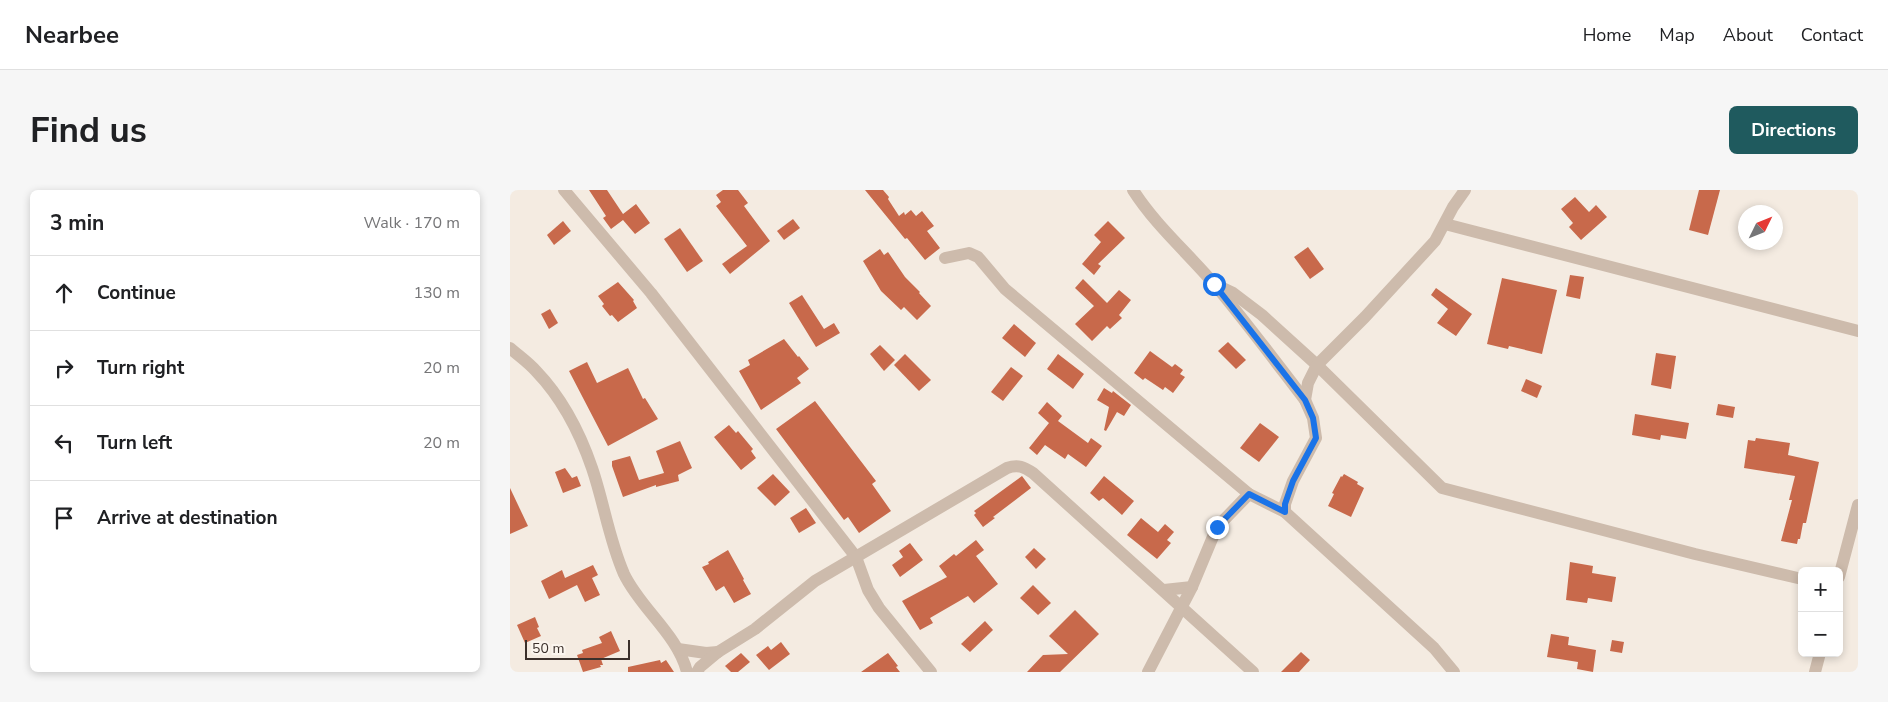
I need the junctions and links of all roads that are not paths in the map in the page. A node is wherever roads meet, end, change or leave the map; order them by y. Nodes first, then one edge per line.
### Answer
1 (564, 190) edge
2 (1133, 190) edge
3 (1465, 190) edge
4 (1445, 224) junction
5 (945, 258) dead end
6 (1214, 284) junction
7 (1858, 331) edge
8 (510, 348) edge
9 (1317, 365) junction
10 (1305, 400) junction
11 (1249, 494) junction
12 (1858, 505) edge
13 (1285, 512) junction
14 (856, 557) junction
15 (1842, 567) edge
16 (1798, 578) edge
17 (1192, 587) junction
18 (1164, 590) junction
19 (1182, 607) junction
20 (678, 649) junction
21 (718, 652) junction
22 (1819, 657) edge
23 (687, 672) edge
24 (697, 672) edge
25 (931, 672) edge
26 (1148, 672) edge
27 (1253, 672) edge
28 (1454, 672) edge
29 (1815, 672) edge

1 - 14 street
2 - 6 street
3 - 4 street
4 - 7 street
4 - 9 street
5 - 11 street
6 - 9 street
6 - 10 street
8 - 20 street
9 - 10 street
9 - 16 street
10 - 13 street
11 - 13 street
11 - 17 street
12 - 15 street
13 - 28 street
14 - 18 street
14 - 21 street
14 - 25 street
17 - 18 street
17 - 19 street
18 - 19 street
19 - 26 street
19 - 27 street
20 - 21 street
20 - 23 street
21 - 24 street
22 - 29 street

